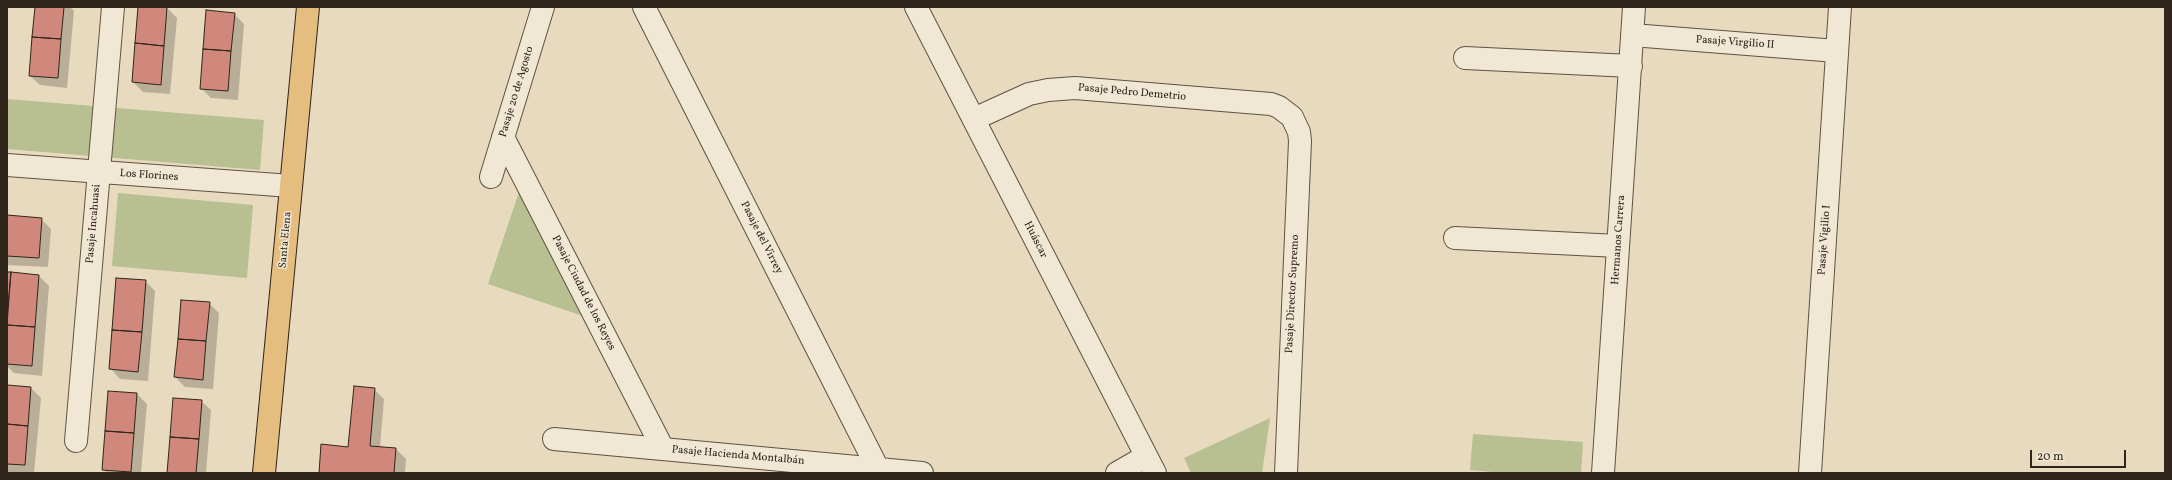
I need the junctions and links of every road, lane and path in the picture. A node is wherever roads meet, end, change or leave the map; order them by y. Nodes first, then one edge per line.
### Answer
1 (113, 7) edge
2 (308, 7) edge
3 (543, 7) edge
4 (644, 7) edge
5 (916, 7) edge
6 (1634, 7) edge
7 (1840, 7) edge
8 (1632, 35) junction
9 (1838, 51) junction
10 (1466, 58) dead end
11 (1631, 66) junction
12 (1292, 117) joint
13 (974, 119) junction
14 (503, 138) junction
15 (7, 165) edge
16 (99, 172) junction
17 (491, 177) dead end
18 (291, 186) junction
19 (1455, 238) dead end
20 (1618, 246) junction
21 (554, 439) dead end
22 (76, 441) dead end
23 (663, 449) junction
24 (1150, 465) edge
25 (878, 469) junction
26 (264, 473) edge
27 (922, 473) edge
28 (1117, 473) edge
29 (1286, 473) edge
30 (1603, 473) edge
31 (1810, 473) edge

1 - 16 street, Pasaje Incahuasi
2 - 18 main road, Santa Elena
3 - 14 street, Pasaje 20 de Agosto
4 - 25 street, Pasaje del Virrey
5 - 13 street, Huáscar
6 - 8 street, Hermanos Carrera
7 - 9 street, Pasaje Vigilio I
8 - 9 street, Pasaje Virgilio II
8 - 11 street, Hermanos Carrera
9 - 31 street, Pasaje Vigilio I
10 - 11 street
11 - 20 street, Hermanos Carrera
12 - 13 street, Pasaje Pedro Demetrio
12 - 29 street, Pasaje Director Supremo
13 - 24 street, Huáscar
14 - 17 street, Pasaje 20 de Agosto
14 - 23 street, Pasaje Ciudad de los Reyes
15 - 16 street, Los Florines
16 - 18 street, Los Florines
16 - 22 street, Pasaje Incahuasi
18 - 26 main road, Santa Elena
19 - 20 street
20 - 30 street, Hermanos Carrera
21 - 23 street, Pasaje Hacienda Montalbán
23 - 25 street, Pasaje Hacienda Montalbán
24 - 28 street
25 - 27 street, Pasaje Hacienda Montalbán

